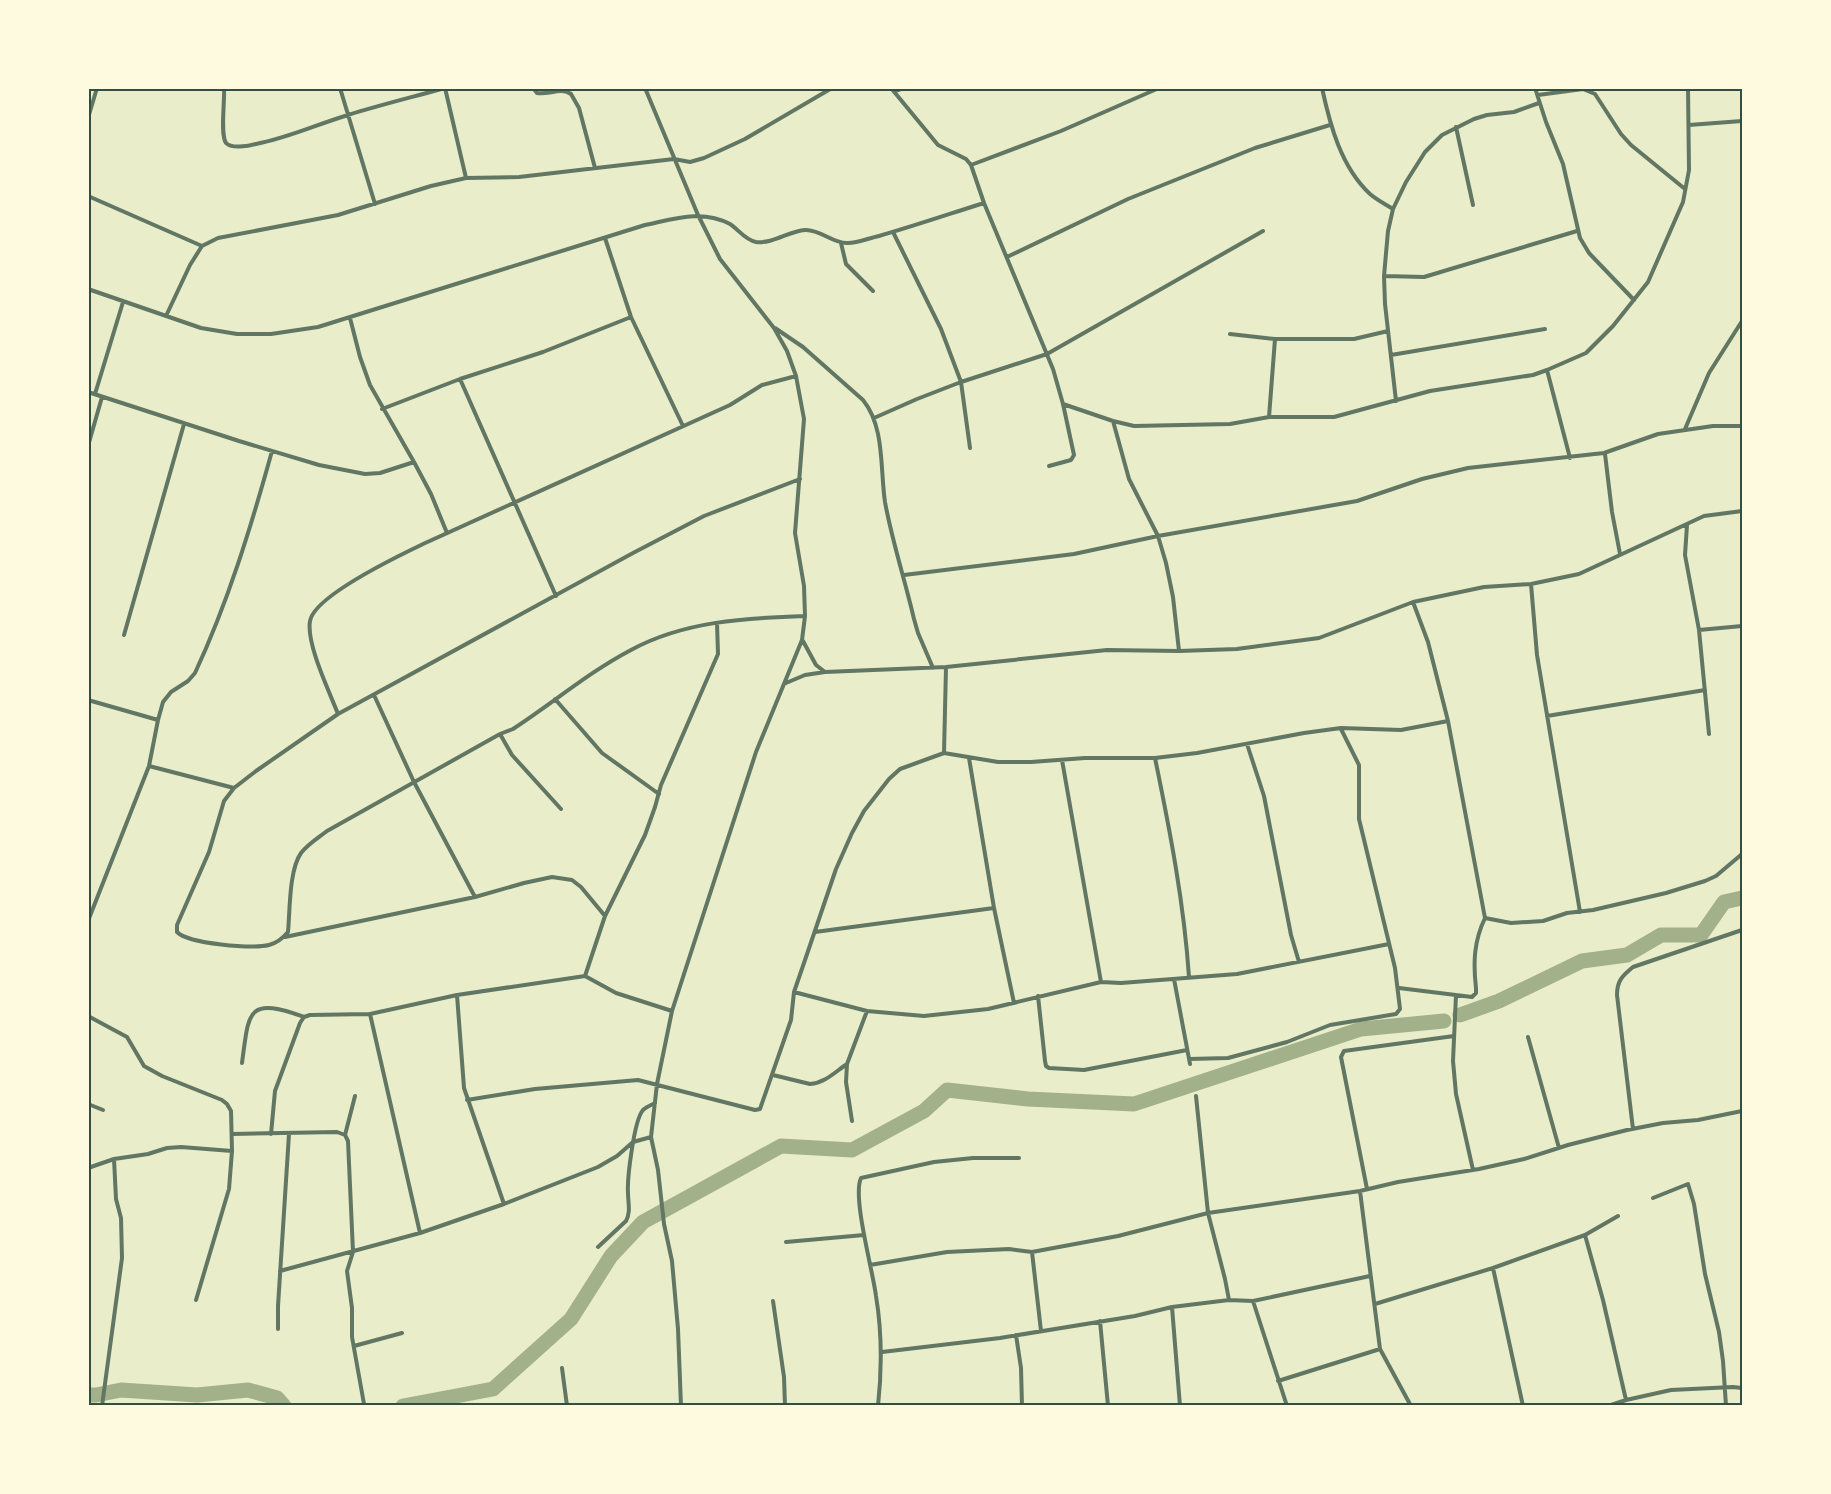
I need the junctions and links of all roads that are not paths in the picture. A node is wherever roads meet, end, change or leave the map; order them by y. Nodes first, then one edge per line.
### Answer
1 (97, 88) edge
2 (224, 88) edge
3 (340, 88) edge
4 (533, 88) edge
5 (645, 88) edge
6 (832, 88) edge
7 (904, 88) edge
8 (1159, 88) edge
9 (1322, 88) edge
10 (1535, 88) edge
11 (1688, 88) edge
12 (893, 90) edge
13 (1538, 95) junction
14 (1539, 103) junction
15 (348, 115) junction
16 (88, 118) edge
17 (1743, 122) edge
18 (1330, 125) junction
19 (1689, 125) junction
20 (1456, 127) junction
21 (674, 159) junction
22 (970, 165) junction
23 (595, 168) junction
24 (466, 178) junction
25 (1685, 189) junction
26 (88, 196) edge
27 (984, 203) junction
28 (375, 204) junction
29 (1473, 205) dead end
30 (1393, 209) junction
31 (698, 215) junction
32 (1263, 231) dead end
33 (1577, 231) junction
34 (893, 232) junction
35 (605, 238) junction
36 (841, 243) junction
37 (202, 246) junction
38 (1007, 257) junction
39 (1384, 276) junction
40 (88, 289) edge
41 (873, 291) dead end
42 (1634, 300) junction
43 (123, 302) junction
44 (166, 316) junction
45 (631, 317) junction
46 (350, 318) junction
47 (1743, 321) edge
48 (774, 328) junction
49 (1545, 328) dead end
50 (1388, 331) junction
51 (1230, 334) dead end
52 (1275, 339) junction
53 (1047, 354) junction
54 (1391, 355) junction
55 (1547, 370) junction
56 (796, 376) junction
57 (460, 379) junction
58 (961, 382) junction
59 (88, 392) edge
60 (95, 394) junction
61 (102, 397) junction
62 (1396, 401) junction
63 (1063, 404) junction
64 (382, 409) junction
65 (1269, 417) junction
66 (874, 418) junction
67 (1113, 421) junction
68 (184, 423) junction
69 (683, 426) junction
70 (1743, 426) edge
71 (1685, 429) junction
72 (88, 446) edge
73 (970, 448) dead end
74 (272, 451) junction
75 (1604, 453) junction
76 (1570, 458) junction
77 (414, 462) junction
78 (1049, 466) dead end
79 (800, 478) junction
80 (514, 503) junction
81 (1743, 511) edge
82 (1687, 524) junction
83 (447, 533) junction
84 (1158, 536) junction
85 (1620, 554) junction
86 (904, 575) junction
87 (1531, 584) junction
88 (556, 596) junction
89 (1413, 602) junction
90 (805, 616) junction
91 (717, 623) junction
92 (1743, 626) edge
93 (1699, 630) junction
94 (124, 635) dead end
95 (802, 640) junction
96 (1179, 651) junction
97 (933, 668) junction
98 (946, 668) junction
99 (825, 672) junction
100 (785, 684) junction
101 (1705, 690) junction
102 (374, 695) junction
103 (555, 699) junction
104 (88, 700) edge
105 (338, 714) junction
106 (1547, 716) junction
107 (158, 720) junction
108 (1448, 721) junction
109 (1341, 728) junction
110 (500, 734) junction
111 (1709, 734) dead end
112 (1246, 744) junction
113 (944, 753) junction
114 (969, 758) junction
115 (1155, 758) junction
116 (1062, 760) junction
117 (149, 766) junction
118 (414, 782) junction
119 (234, 788) junction
120 (659, 794) junction
121 (561, 809) dead end
122 (1743, 854) edge
123 (475, 897) junction
124 (994, 908) junction
125 (1580, 912) junction
126 (605, 916) junction
127 (1485, 918) junction
128 (88, 921) edge
129 (1743, 930) edge
130 (815, 932) junction
131 (283, 938) junction
132 (1389, 944) junction
133 (1299, 962) junction
134 (585, 976) junction
135 (1189, 977) junction
136 (1174, 979) junction
137 (1101, 982) junction
138 (1399, 988) junction
139 (794, 992) junction
140 (457, 995) junction
141 (1456, 995) junction
142 (1038, 996) junction
143 (1014, 1003) junction
144 (672, 1011) junction
145 (867, 1011) junction
146 (370, 1014) junction
147 (88, 1016) edge
148 (304, 1017) junction
149 (1454, 1036) junction
150 (1528, 1037) dead end
151 (1187, 1050) junction
152 (242, 1063) dead end
153 (847, 1064) junction
154 (773, 1075) junction
155 (657, 1084) junction
156 (355, 1096) dead end
157 (1196, 1096) dead end
158 (467, 1100) junction
159 (655, 1103) junction
160 (88, 1104) edge
161 (103, 1110) dead end
162 (1743, 1111) edge
163 (852, 1121) dead end
164 (1634, 1129) junction
165 (232, 1134) junction
166 (271, 1134) junction
167 (289, 1134) junction
168 (345, 1135) junction
169 (651, 1137) junction
170 (633, 1142) junction
171 (1559, 1148) junction
172 (232, 1151) junction
173 (1019, 1158) dead end
174 (114, 1159) junction
175 (88, 1168) edge
176 (1473, 1170) junction
177 (1367, 1189) junction
178 (1360, 1191) junction
179 (1653, 1198) dead end
180 (504, 1204) junction
181 (1208, 1213) junction
182 (1618, 1216) dead end
183 (420, 1233) junction
184 (864, 1235) junction
185 (1585, 1235) junction
186 (786, 1242) dead end
187 (598, 1247) dead end
188 (353, 1252) junction
189 (1032, 1252) junction
190 (870, 1265) junction
191 (1493, 1268) junction
192 (280, 1271) junction
193 (1370, 1276) junction
194 (196, 1300) dead end
195 (1229, 1300) junction
196 (773, 1301) dead end
197 (1253, 1301) junction
198 (1374, 1304) junction
199 (1172, 1307) junction
200 (1100, 1321) junction
201 (278, 1329) dead end
202 (1041, 1331) junction
203 (402, 1334) dead end
204 (1016, 1335) junction
205 (354, 1346) junction
206 (1380, 1349) junction
207 (882, 1352) junction
208 (562, 1368) dead end
209 (1278, 1381) junction
210 (1725, 1387) junction
211 (1743, 1388) edge
212 (1626, 1401) junction
213 (102, 1404) edge
214 (364, 1404) dead end
215 (567, 1406) edge
216 (681, 1406) edge
217 (785, 1406) edge
218 (878, 1406) edge
219 (1022, 1406) edge
220 (1108, 1406) edge
221 (1180, 1406) edge
222 (1287, 1406) edge
223 (1411, 1406) edge
224 (1523, 1406) edge
225 (1608, 1406) edge
226 (1726, 1406) edge

1 - 16 street
2 - 15 street
3 - 15 street
4 - 23 street
5 - 21 street
6 - 21 street
7 - 12 street
8 - 22 street
9 - 18 street
10 - 13 street
11 - 19 street
12 - 22 street
13 - 14 street
13 - 25 street
14 - 20 street
14 - 33 street
15 - 24 street
15 - 28 street
17 - 19 street
18 - 30 street
18 - 38 street
19 - 25 street
20 - 29 street
20 - 30 street
21 - 23 street
21 - 31 street
22 - 27 street
23 - 24 street
24 - 28 street
25 - 42 street
26 - 37 street
27 - 34 street
27 - 38 street
28 - 37 street
30 - 39 street
31 - 35 street
31 - 36 street
31 - 48 street
32 - 53 street
33 - 39 street
33 - 42 street
34 - 36 street
34 - 58 street
35 - 45 street
35 - 46 street
36 - 41 street
37 - 44 street
38 - 53 street
39 - 50 street
40 - 43 street
42 - 55 street
43 - 44 street
43 - 60 street
44 - 46 street
45 - 57 street
45 - 69 street
46 - 64 street
47 - 71 street
48 - 56 street
48 - 66 street
49 - 54 street
50 - 52 street
50 - 54 street
51 - 52 street
52 - 65 street
53 - 58 street
53 - 63 street
54 - 62 street
55 - 62 street
55 - 76 street
56 - 69 street
56 - 79 street
57 - 64 street
57 - 80 street
58 - 66 street
58 - 73 street
59 - 60 street
60 - 61 street
61 - 68 street
61 - 72 street
62 - 65 street
63 - 67 street
63 - 78 street
64 - 77 street
65 - 67 street
66 - 86 street
67 - 84 street
68 - 74 street
68 - 94 street
69 - 80 street
70 - 71 street
71 - 75 street
74 - 77 street
74 - 107 street
75 - 76 street
75 - 85 street
76 - 84 street
77 - 83 street
79 - 88 street
79 - 90 street
80 - 83 street
80 - 88 street
81 - 82 street
82 - 85 street
82 - 93 street
83 - 105 street
84 - 86 street
84 - 96 street
85 - 87 street
86 - 97 street
87 - 89 street
87 - 106 street
88 - 102 street
89 - 96 street
89 - 108 street
90 - 91 street
90 - 95 street
91 - 103 street
91 - 120 street
92 - 93 street
93 - 101 street
95 - 99 street
95 - 100 street
96 - 98 street
97 - 98 street
97 - 99 street
98 - 113 street
99 - 100 street
100 - 144 street
101 - 106 street
101 - 111 street
102 - 105 street
102 - 118 street
103 - 110 street
103 - 120 street
104 - 107 street
105 - 119 street
106 - 125 street
107 - 117 street
108 - 109 street
108 - 127 street
109 - 112 street
109 - 132 street
110 - 118 street
110 - 121 street
112 - 115 street
112 - 133 street
113 - 114 street
113 - 130 street
114 - 116 street
114 - 124 street
115 - 116 street
115 - 135 street
116 - 137 street
117 - 119 street
117 - 128 street
118 - 123 street
118 - 131 street
119 - 131 street
120 - 126 street
122 - 125 street
123 - 126 street
123 - 131 street
124 - 130 street
124 - 143 street
125 - 127 street
126 - 134 street
127 - 141 street
129 - 164 street
130 - 139 street
132 - 133 street
132 - 138 street
133 - 135 street
134 - 140 street
134 - 144 street
135 - 136 street
136 - 137 street
136 - 151 street
137 - 142 street
138 - 141 street
138 - 151 street
139 - 145 street
139 - 154 street
140 - 146 street
140 - 158 street
141 - 149 street
142 - 143 street
142 - 151 street
143 - 145 street
144 - 155 street
145 - 153 street
146 - 148 street
146 - 183 street
147 - 165 street
148 - 152 street
148 - 166 street
149 - 176 street
149 - 177 street
150 - 171 street
153 - 154 street
153 - 163 street
154 - 155 street
155 - 158 street
155 - 159 street
156 - 168 street
157 - 181 street
158 - 180 street
159 - 169 street
159 - 170 street
160 - 161 street
162 - 164 street
164 - 171 street
165 - 166 street
165 - 172 street
166 - 167 street
167 - 168 street
167 - 192 street
168 - 188 street
169 - 170 street
169 - 216 street
170 - 180 street
170 - 187 street
171 - 176 street
172 - 174 street
172 - 194 street
173 - 184 street
174 - 175 street
174 - 213 street
176 - 177 street
177 - 178 street
178 - 181 street
178 - 193 street
179 - 210 street
180 - 183 street
181 - 189 street
181 - 195 street
182 - 185 street
183 - 188 street
184 - 186 street
184 - 190 street
185 - 191 street
185 - 212 street
188 - 192 street
188 - 205 street
189 - 190 street
189 - 202 street
190 - 207 street
191 - 198 street
191 - 224 street
192 - 201 street
193 - 197 street
193 - 198 street
195 - 197 street
195 - 199 street
196 - 217 street
197 - 209 street
198 - 206 street
199 - 200 street
199 - 221 street
200 - 202 street
200 - 220 street
202 - 204 street
203 - 205 street
204 - 207 street
204 - 219 street
205 - 214 street
206 - 209 street
206 - 223 street
207 - 218 street
208 - 215 street
209 - 222 street
210 - 211 street
210 - 212 street
210 - 226 street
212 - 225 street

